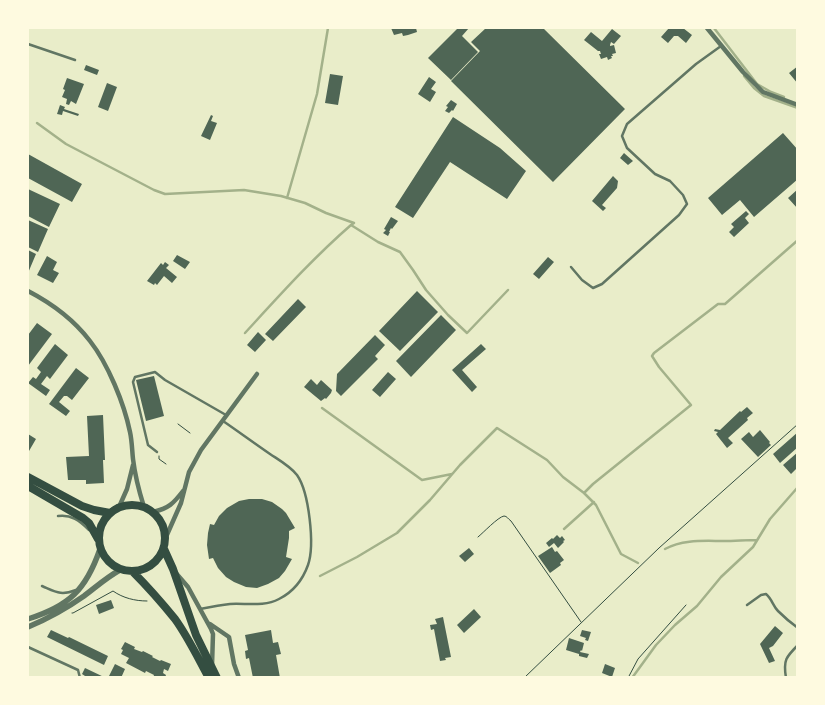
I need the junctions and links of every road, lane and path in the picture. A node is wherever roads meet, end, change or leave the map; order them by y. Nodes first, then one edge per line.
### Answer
1 (708, 28) edge
2 (28, 44) edge
3 (722, 45) junction
4 (75, 60) dead end
5 (798, 105) edge
6 (571, 267) dead end
7 (28, 291) edge
8 (257, 374) dead end
9 (227, 415) junction
10 (223, 421) junction
11 (178, 424) dead end
12 (798, 424) edge
13 (190, 433) dead end
14 (157, 452) joint
15 (133, 461) junction
16 (166, 464) dead end
17 (28, 477) edge
18 (28, 486) edge
19 (185, 488) junction
20 (119, 507) junction
21 (144, 507) junction
22 (153, 512) junction
23 (110, 513) junction
24 (58, 516) dead end
25 (166, 537) junction
26 (478, 537) dead end
27 (98, 539) junction
28 (100, 549) junction
29 (164, 550) junction
30 (173, 569) junction
31 (120, 570) junction
32 (133, 572) junction
33 (42, 586) dead end
34 (82, 587) junction
35 (148, 601) dead end
36 (686, 605) dead end
37 (747, 605) dead end
38 (200, 609) junction
39 (66, 612) dead end
40 (28, 619) edge
41 (208, 622) junction
42 (581, 622) junction
43 (28, 626) edge
44 (798, 628) edge
45 (225, 633) junction
46 (212, 638) junction
47 (798, 644) edge
48 (28, 647) edge
49 (212, 667) junction
50 (80, 678) edge
51 (209, 678) edge
52 (217, 678) edge
53 (239, 678) edge
54 (524, 678) edge
55 (628, 678) edge
56 (786, 678) edge

1 - 3 street
2 - 4 lane
3 - 5 street
3 - 6 lane
7 - 15 street
8 - 9 street
9 - 10 street
9 - 14 lane
10 - 19 street
10 - 38 lane
11 - 13 path
12 - 42 path
14 - 16 path
15 - 20 street
15 - 21 street
17 - 23 main road
18 - 27 main road
19 - 22 street
19 - 25 street
20 - 21 main road
20 - 23 main road
21 - 22 main road
22 - 25 main road
23 - 27 main road
24 - 27 lane
25 - 29 main road
26 - 42 path
27 - 28 main road
28 - 31 main road
28 - 34 street
29 - 30 main road
29 - 32 main road
30 - 38 street
30 - 49 main road
31 - 32 main road
31 - 43 street
32 - 51 main road
33 - 34 lane
34 - 40 street
35 - 39 path
36 - 55 path
37 - 44 lane
38 - 41 street
41 - 45 street
41 - 46 street
42 - 54 path
45 - 46 street
45 - 53 street
46 - 49 street
47 - 56 lane
48 - 50 lane
49 - 52 main road

